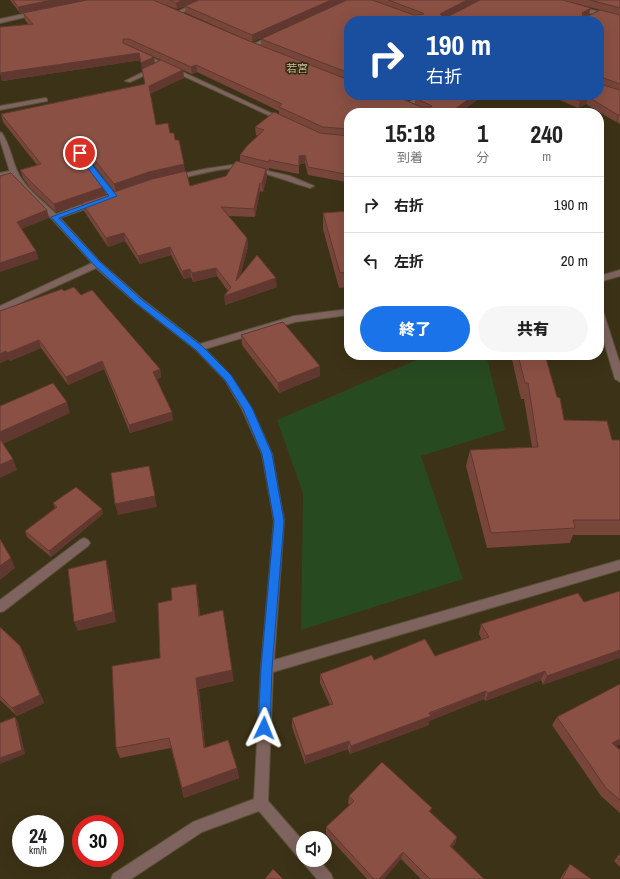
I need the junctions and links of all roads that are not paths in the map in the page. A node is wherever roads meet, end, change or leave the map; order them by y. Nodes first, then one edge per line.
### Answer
1 (208, 0) edge
2 (571, 6) edge
3 (171, 10) edge
4 (46, 12) edge
5 (177, 13) junction
6 (598, 13) junction
7 (184, 16) edge
8 (592, 16) edge
9 (620, 19) edge
10 (0, 21) edge
11 (279, 34) edge
12 (245, 43) edge
13 (252, 46) junction
14 (259, 49) edge
15 (134, 51) edge
16 (163, 64) junction
17 (128, 81) dead end
18 (45, 100) dead end
19 (418, 100) edge
20 (400, 103) edge
21 (0, 108) edge
22 (286, 121) edge
23 (0, 134) edge
24 (80, 153) edge
25 (14, 172) junction
26 (0, 175) edge
27 (166, 180) edge
28 (310, 186) dead end
29 (55, 217) junction
30 (97, 264) junction
31 (620, 273) edge
32 (604, 277) edge
33 (0, 309) edge
34 (344, 313) edge
35 (604, 326) edge
36 (199, 348) junction
37 (620, 379) edge
38 (84, 543) dead end
39 (620, 565) edge
40 (0, 608) edge
41 (267, 668) junction
42 (261, 803) junction
43 (296, 844) edge
44 (316, 867) edge
45 (118, 879) edge
46 (326, 879) edge

1 - 5 street
2 - 6 street
3 - 5 street
4 - 10 street
5 - 7 street
6 - 8 street
6 - 9 street
11 - 13 street
12 - 13 street
13 - 14 street
15 - 16 street
16 - 17 street
16 - 22 street
18 - 21 street
19 - 20 street
23 - 25 street
24 - 29 street
25 - 26 street
25 - 29 street
27 - 28 street
29 - 30 street
30 - 33 street
30 - 36 street
31 - 32 street
34 - 36 street
35 - 37 street
36 - 41 street
38 - 40 street
39 - 41 street
41 - 42 street
42 - 43 street
42 - 45 street
44 - 46 street

